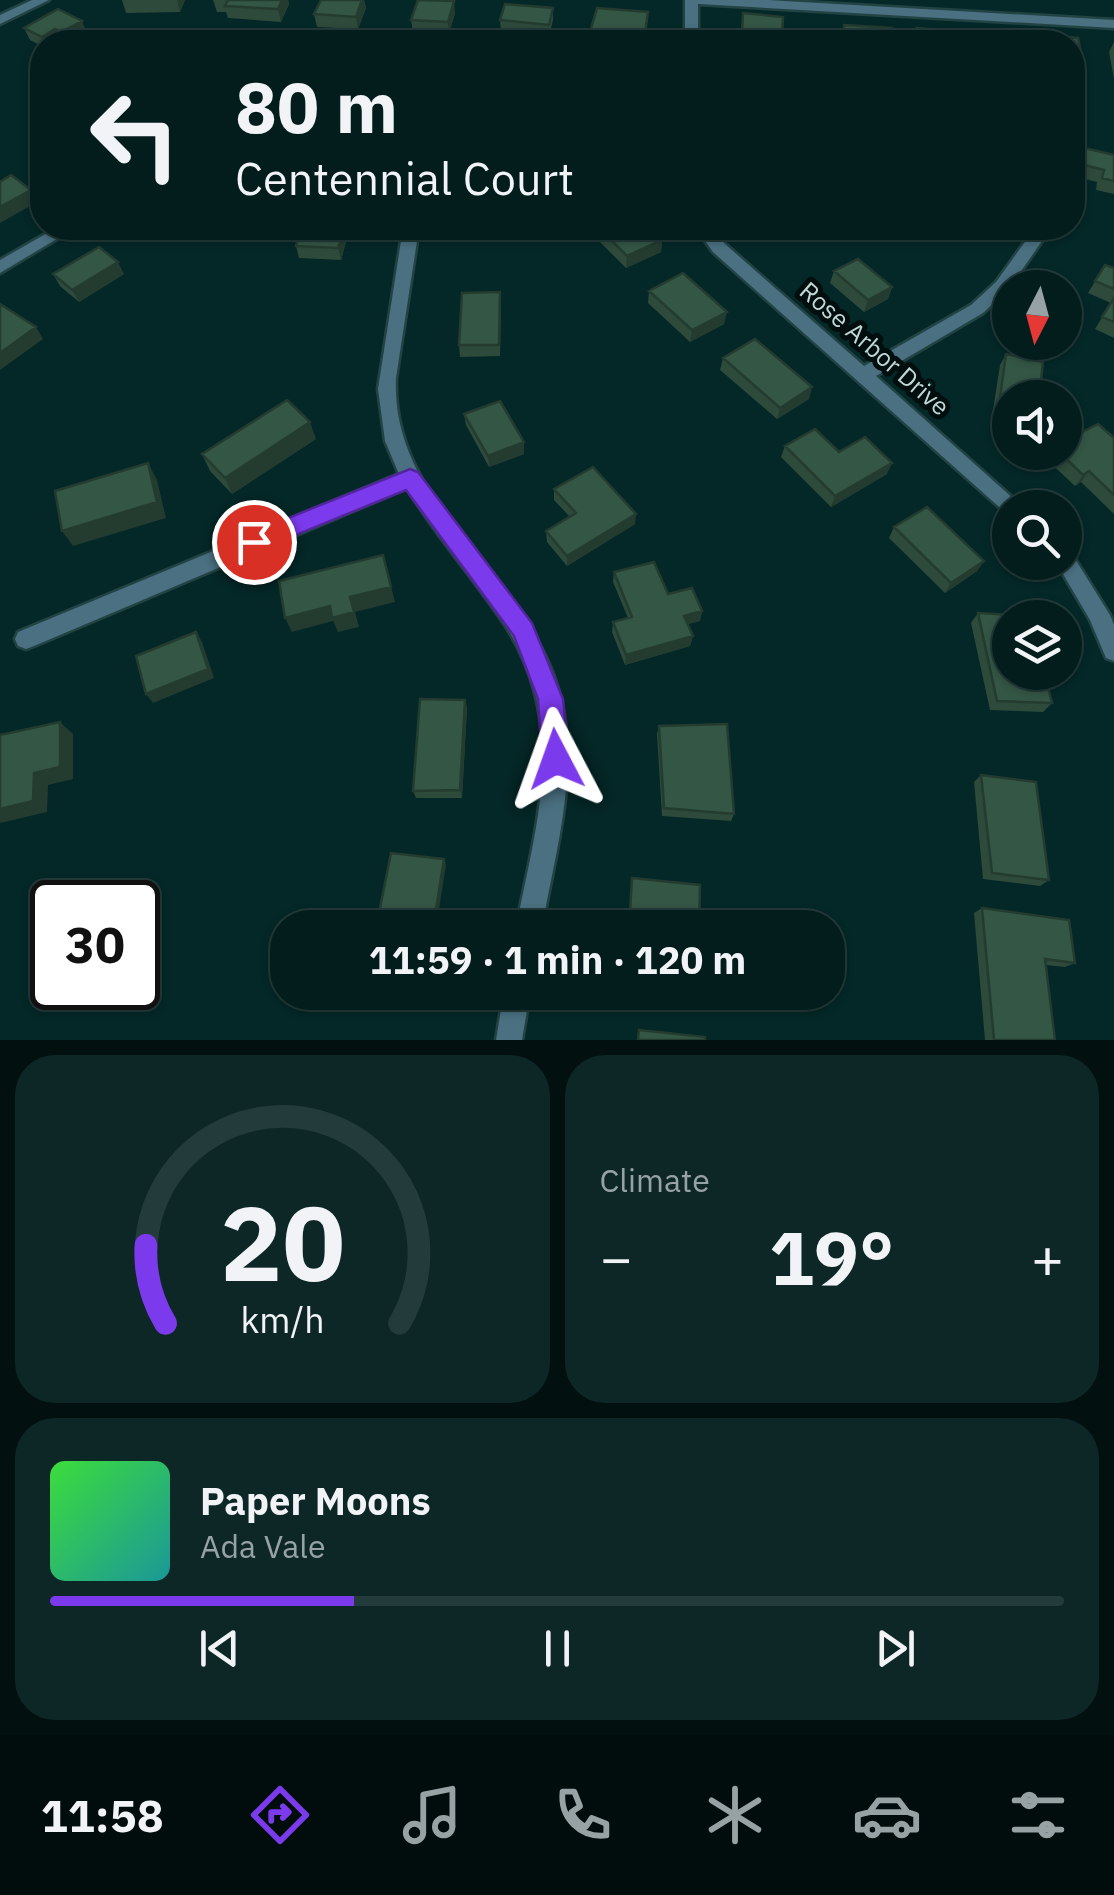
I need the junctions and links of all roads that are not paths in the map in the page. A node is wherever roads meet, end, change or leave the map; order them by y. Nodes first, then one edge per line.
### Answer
1 (42, 0) edge
2 (692, 0) edge
3 (700, 0) edge
4 (0, 20) edge
5 (1114, 24) edge
6 (691, 30) edge
7 (46, 240) edge
8 (409, 240) edge
9 (713, 240) edge
10 (1035, 240) edge
11 (0, 267) edge
12 (864, 374) junction
13 (410, 478) junction
14 (994, 490) edge
15 (1078, 580) edge
16 (26, 640) dead end
17 (1114, 651) edge
18 (532, 910) edge
19 (514, 1010) edge
20 (509, 1040) edge

1 - 4 street
2 - 6 street
3 - 5 street
7 - 11 street
8 - 13 street
9 - 12 street, Rose Arbor Drive
10 - 12 street
12 - 14 street, Rose Arbor Drive
13 - 16 street
13 - 18 street
15 - 17 street
19 - 20 street

